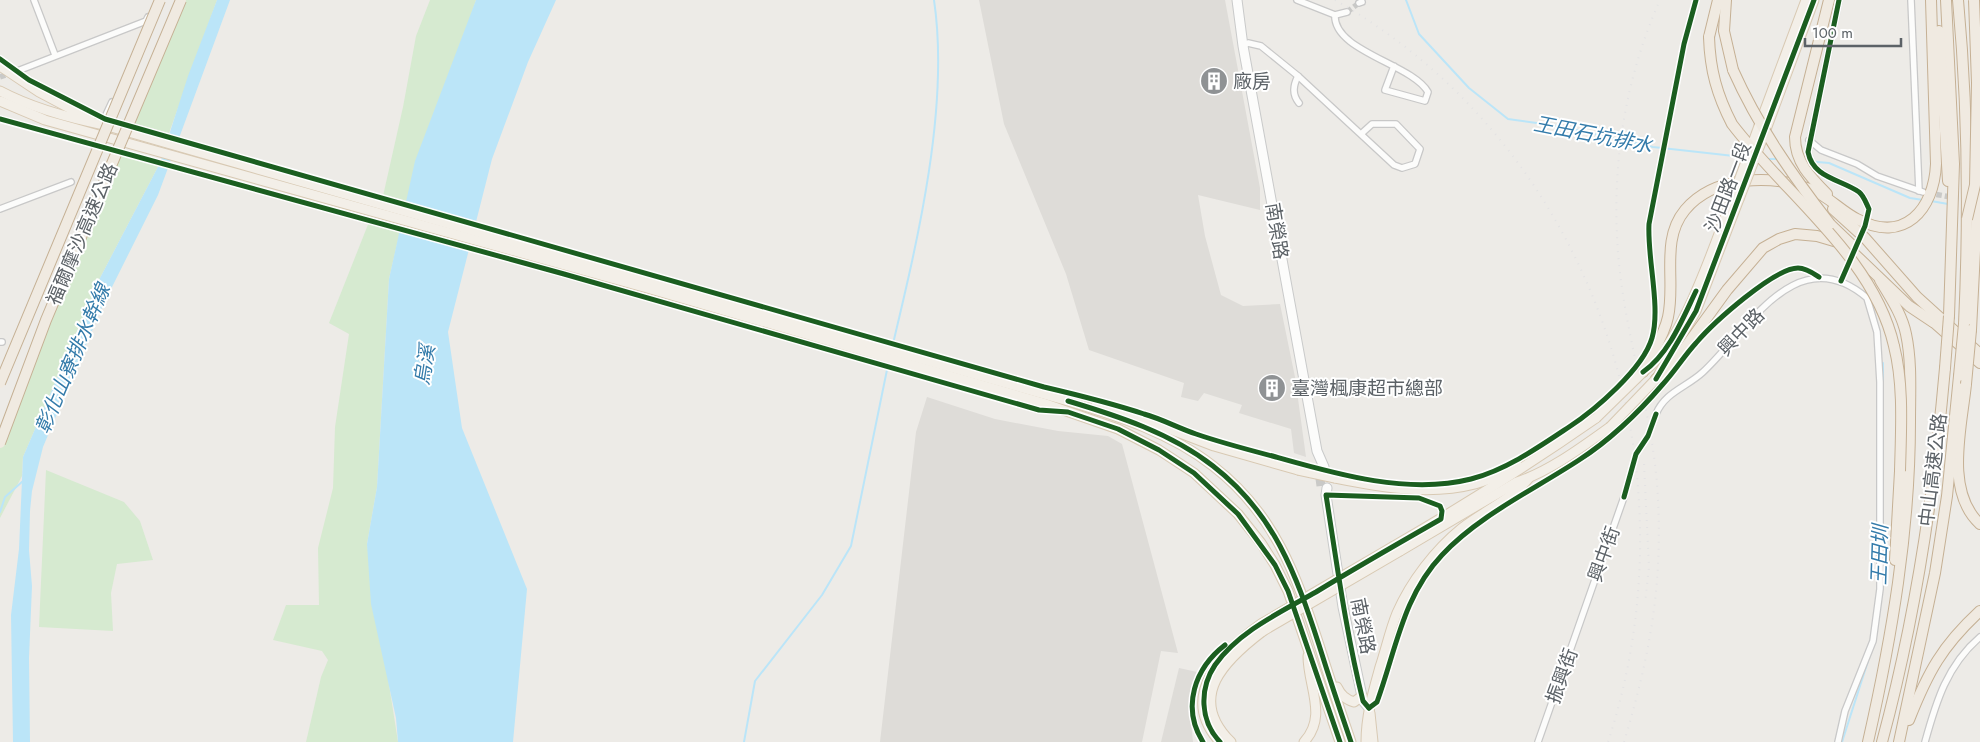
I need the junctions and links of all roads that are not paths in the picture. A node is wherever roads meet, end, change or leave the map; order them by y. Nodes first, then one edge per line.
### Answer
1 (34, 0) edge
2 (155, 0) edge
3 (160, 0) edge
4 (181, 0) edge
5 (1237, 0) edge
6 (1297, 0) edge
7 (1718, 0) edge
8 (1726, 0) edge
9 (1806, 0) edge
10 (1814, 0) edge
11 (1829, 0) edge
12 (1839, 0) edge
13 (1911, 0) edge
14 (1931, 0) edge
15 (1936, 0) edge
16 (1946, 0) edge
17 (1958, 0) edge
18 (1974, 0) edge
19 (1347, 12) tunnel mouth
20 (1334, 15) junction
21 (146, 22) junction
22 (1243, 46) junction
23 (55, 55) junction
24 (0, 66) edge
25 (1394, 66) junction
26 (20, 70) tunnel mouth
27 (1298, 76) junction
28 (0, 91) edge
29 (0, 101) edge
30 (1299, 103) dead end
31 (0, 109) edge
32 (106, 115) dead end
33 (45, 120) junction
34 (104, 125) junction
35 (1762, 129) junction
36 (1361, 134) junction
37 (1809, 140) junction
38 (1805, 162) junction
39 (71, 182) dead end
40 (1975, 185) junction
41 (1807, 188) junction
42 (1925, 196) junction
43 (1736, 198) junction
44 (1952, 201) junction
45 (0, 209) edge
46 (1869, 209) dead end
47 (1843, 210) junction
48 (1971, 210) junction
49 (1880, 280) junction
50 (1933, 322) junction
51 (1980, 354) edge
52 (1980, 363) edge
53 (1643, 372) junction
54 (1656, 379) junction
55 (1963, 380) junction
56 (0, 383) edge
57 (1068, 401) junction
58 (1656, 414) dead end
59 (0, 443) edge
60 (1321, 464) tunnel mouth
61 (1525, 464) junction
62 (1529, 478) junction
63 (1325, 490) tunnel mouth
64 (1624, 497) dead end
65 (1980, 524) edge
66 (1397, 548) junction
67 (1584, 610) joint
68 (1980, 611) edge
69 (1262, 627) junction
70 (1980, 637) edge
71 (1308, 646) junction
72 (1328, 672) junction
73 (1362, 696) junction
74 (1878, 698) junction
75 (1369, 708) junction
76 (1220, 742) edge
77 (1230, 742) edge
78 (1304, 742) edge
79 (1340, 742) edge
80 (1351, 742) edge
81 (1366, 742) edge
82 (1373, 742) edge
83 (1538, 742) edge
84 (1838, 742) edge
85 (1868, 742) edge
86 (1882, 742) edge
87 (1900, 742) edge
88 (1925, 742) edge

1 - 23 street
2 - 21 street
3 - 56 highway, 福爾摩沙高速公路, bridge
4 - 59 highway, 福爾摩沙高速公路, bridge
5 - 22 street, 南榮路
6 - 20 street
7 - 74 highway, bridge
8 - 50 highway, bridge
9 - 35 main road, 沙田路一段
10 - 35 main road, 沙田路一段
11 - 38 highway
12 - 37 street
13 - 42 street
14 - 42 highway
15 - 44 highway, 中山高速公路
16 - 44 highway, 中山高速公路
17 - 48 highway, 中山高速公路
18 - 40 highway, 中山高速公路, bridge
19 - 20 street
20 - 25 street
21 - 23 street
21 - 32 street
22 - 27 street
22 - 60 street, 南榮路
23 - 26 street
24 - 34 main road
25 - 25 street
27 - 30 street
27 - 36 street
28 - 34 main road
29 - 33 main road
31 - 33 main road
33 - 71 main road, bridge
34 - 57 main road, bridge
35 - 43 main road, 沙田路一段, bridge
36 - 36 street
37 - 38 street
37 - 42 street
38 - 46 street
38 - 47 highway
39 - 45 street
40 - 48 highway, 中山高速公路, bridge
40 - 48 highway
41 - 47 highway
41 - 51 highway
41 - 53 highway
42 - 47 highway
43 - 53 main road, 沙田路一段
43 - 54 main road, 沙田路一段
44 - 86 highway, 中山高速公路, bridge
48 - 55 highway, 中山高速公路, bridge
49 - 50 highway
49 - 54 highway
49 - 74 highway
50 - 52 highway
53 - 61 main road, 沙田路一段, bridge
54 - 62 main road, 沙田路一段, bridge
55 - 65 highway
55 - 87 highway, 中山高速公路
57 - 61 main road, 沙田路一段, bridge
57 - 72 main road
58 - 84 street, 興中路
61 - 66 main road, 沙田路一段
62 - 66 main road, 沙田路一段
62 - 75 main road
63 - 73 street, 南榮路
64 - 67 street, 興中街
66 - 69 main road, 沙田路一段, bridge
67 - 83 street, 振興街
68 - 87 highway
69 - 76 main road, 沙田路一段
69 - 77 main road, 沙田路一段
70 - 88 street
71 - 78 main road
71 - 79 main road
72 - 73 main road
72 - 80 main road
73 - 75 street, 南榮路
74 - 85 highway
75 - 81 main road
75 - 82 main road

